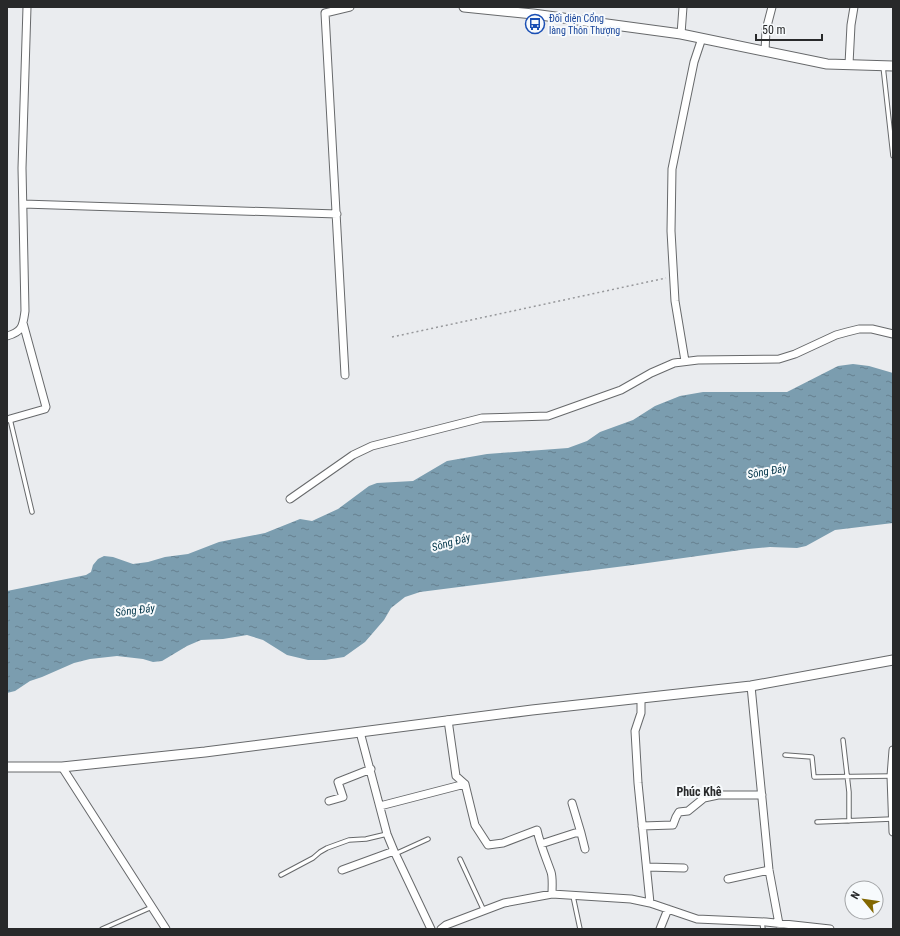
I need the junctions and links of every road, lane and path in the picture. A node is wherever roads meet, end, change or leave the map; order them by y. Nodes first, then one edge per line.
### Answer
1 (27, 7) edge
2 (350, 7) edge
3 (464, 7) edge
4 (683, 7) edge
5 (772, 7) edge
6 (854, 7) edge
7 (681, 34) junction
8 (702, 38) junction
9 (765, 51) junction
10 (849, 64) junction
11 (883, 65) junction
12 (893, 66) edge
13 (893, 156) edge
14 (23, 204) junction
15 (337, 214) junction
16 (673, 276) junction
17 (23, 323) junction
18 (893, 334) edge
19 (7, 336) edge
20 (392, 337) dead end
21 (685, 361) junction
22 (345, 375) dead end
23 (10, 419) joint
24 (290, 499) dead end
25 (32, 512) dead end
26 (893, 660) edge
27 (751, 686) junction
28 (641, 698) junction
29 (448, 720) junction
30 (360, 732) junction
31 (843, 740) dead end
32 (893, 750) edge
33 (785, 755) dead end
34 (7, 767) edge
35 (62, 767) junction
36 (371, 770) junction
37 (848, 776) junction
38 (892, 776) edge
39 (465, 784) junction
40 (762, 795) junction
41 (329, 801) dead end
42 (572, 803) dead end
43 (380, 806) junction
44 (892, 819) junction
45 (817, 822) dead end
46 (849, 822) junction
47 (642, 826) junction
48 (893, 832) edge
49 (581, 833) junction
50 (387, 834) junction
51 (428, 839) dead end
52 (541, 844) junction
53 (585, 849) dead end
54 (394, 852) junction
55 (460, 859) dead end
56 (647, 866) junction
57 (684, 868) dead end
58 (342, 870) dead end
59 (769, 870) junction
60 (281, 875) dead end
61 (728, 879) dead end
62 (552, 894) junction
63 (573, 895) junction
64 (650, 903) junction
65 (152, 907) junction
66 (668, 909) junction
67 (484, 910) junction
68 (779, 924) junction
69 (763, 925) edge
70 (102, 929) edge
71 (166, 929) edge
72 (431, 929) edge
73 (441, 929) edge
74 (580, 929) edge
75 (660, 929) edge
76 (830, 929) edge

1 - 14 street
2 - 15 street
3 - 7 street
4 - 7 street
5 - 9 street
6 - 10 street
7 - 8 street
8 - 9 street
8 - 16 street
9 - 10 street
10 - 11 street
11 - 12 street
11 - 13 lane
14 - 15 street
14 - 17 street
15 - 22 street
16 - 20 path
16 - 21 street
17 - 19 street
17 - 23 street
18 - 21 street
21 - 24 street
23 - 25 lane
26 - 27 street
27 - 28 street
27 - 40 street
28 - 29 street
28 - 47 street
29 - 30 street
29 - 39 street
30 - 35 street
30 - 36 street
31 - 37 lane
32 - 38 street
33 - 37 lane
34 - 35 street
35 - 65 street
36 - 41 street
36 - 43 street
37 - 38 lane
37 - 46 lane
38 - 44 street
39 - 43 street
39 - 52 street
40 - 47 street
40 - 59 street
42 - 49 street
43 - 50 street
44 - 46 lane
44 - 48 street
45 - 46 lane
47 - 56 street
49 - 52 street
49 - 53 street
50 - 54 street
50 - 60 lane
51 - 54 lane
52 - 62 street
54 - 58 street
54 - 72 street
55 - 67 lane
56 - 57 street
56 - 64 street
59 - 61 street
59 - 68 street
62 - 63 street
62 - 67 street
63 - 64 street
63 - 74 lane
64 - 66 street
65 - 70 lane
65 - 71 street
66 - 69 street
66 - 75 street
67 - 73 street
68 - 69 street
68 - 76 street

